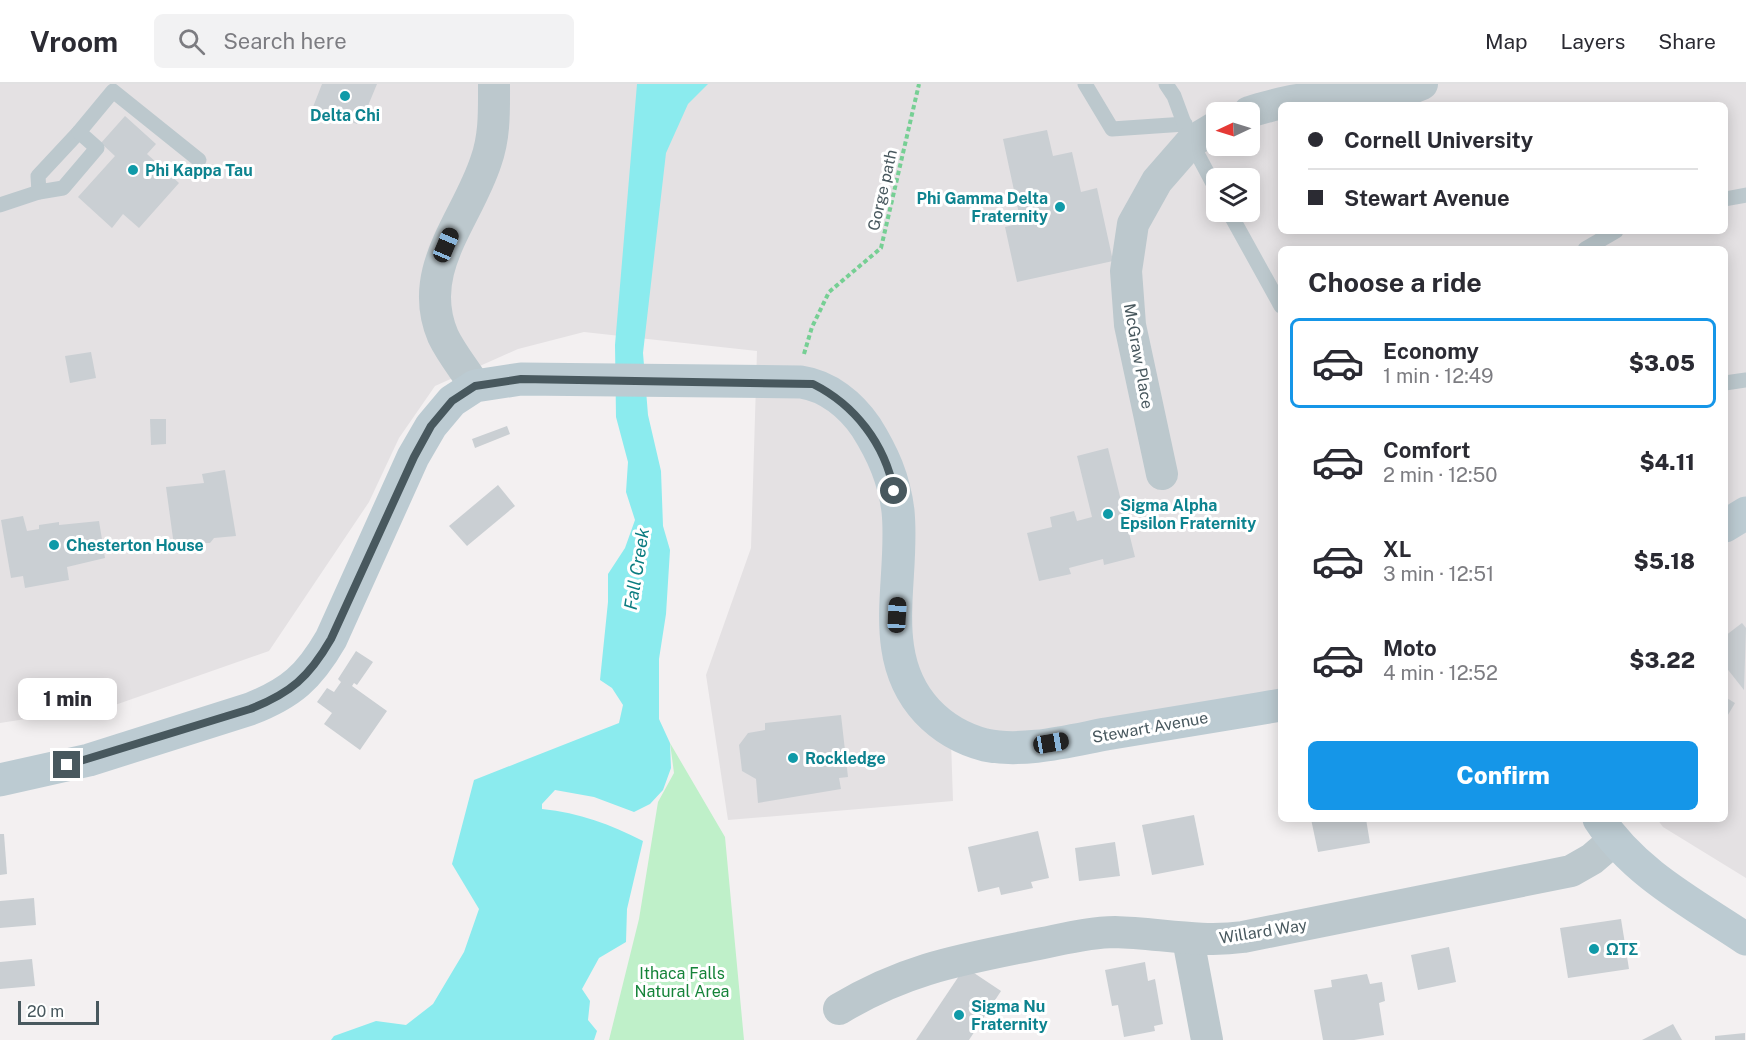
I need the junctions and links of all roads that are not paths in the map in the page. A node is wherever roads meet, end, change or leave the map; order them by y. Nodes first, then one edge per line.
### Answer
1 (494, 84) edge
2 (1085, 84) edge
3 (1166, 84) edge
4 (1422, 84) edge
5 (1290, 102) edge
6 (1278, 104) edge
7 (1260, 109) edge
8 (1197, 131) edge
9 (79, 132) junction
10 (199, 160) dead end
11 (1209, 168) edge
12 (39, 192) junction
13 (1746, 195) edge
14 (1728, 198) edge
15 (0, 206) edge
16 (1235, 222) edge
17 (1611, 234) edge
18 (1590, 246) edge
19 (1278, 301) edge
20 (1746, 380) edge
21 (1728, 383) edge
22 (475, 386) junction
23 (1162, 474) dead end
24 (1746, 513) edge
25 (1728, 524) edge
26 (1278, 705) edge
27 (0, 780) edge
28 (1606, 830) edge
29 (1188, 939) junction
30 (1746, 939) edge
31 (839, 1008) dead end
32 (1207, 1040) edge

1 - 22 street
2 - 8 lane
3 - 8 lane
4 - 5 street
6 - 7 street
8 - 11 lane
8 - 23 street, McGraw Place
9 - 10 lane
9 - 12 lane
9 - 12 lane
12 - 15 lane
13 - 14 lane
16 - 19 lane
17 - 18 lane
20 - 21 lane
22 - 26 street, Stewart Avenue
22 - 27 street, Stewart Avenue
24 - 25 street
28 - 29 street, Willard Way
28 - 30 street, Willard Way
29 - 31 street, Willard Way
29 - 32 street

